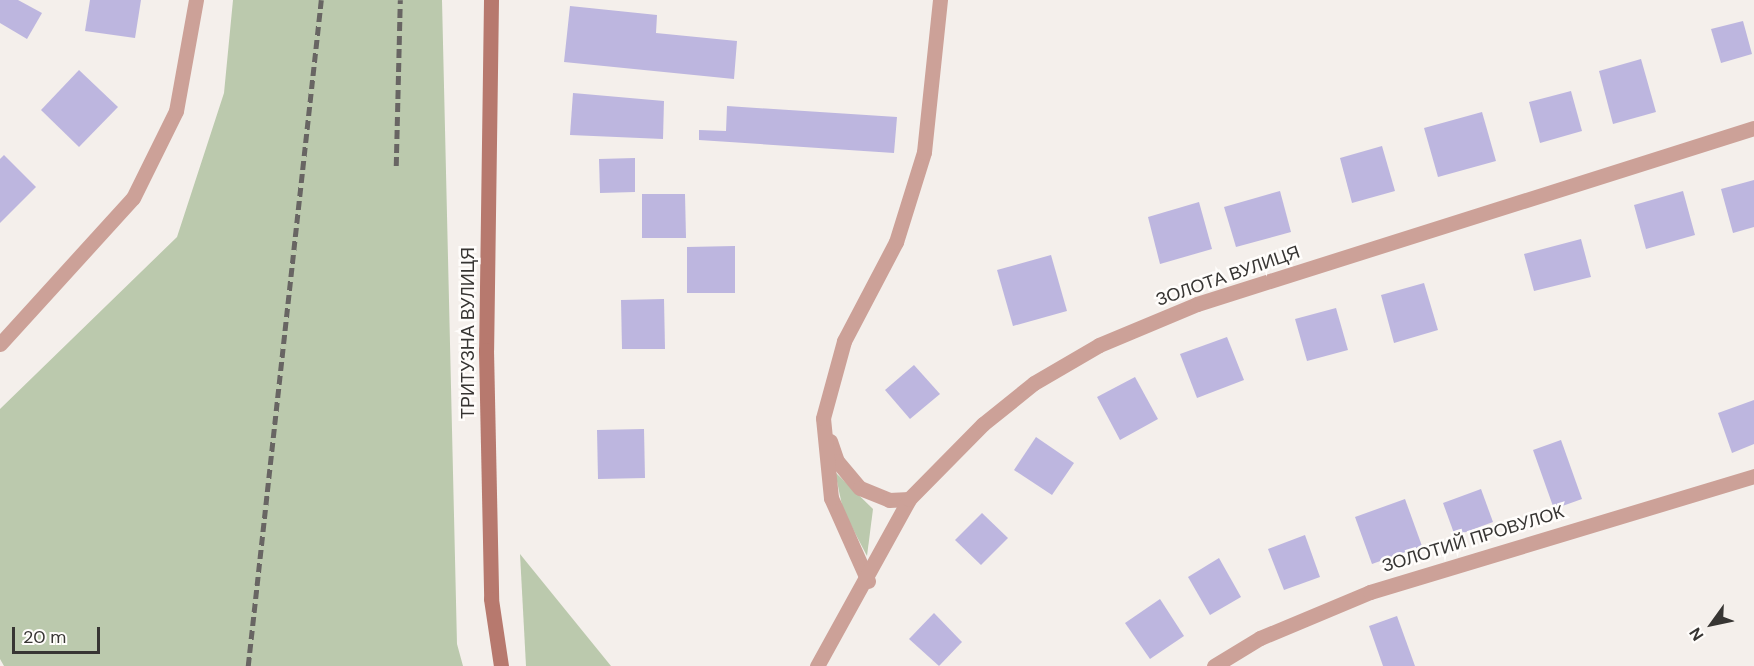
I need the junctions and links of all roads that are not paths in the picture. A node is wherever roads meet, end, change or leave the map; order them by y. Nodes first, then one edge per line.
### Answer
1 (196, 0) edge
2 (491, 0) edge
3 (940, 0) edge
4 (1754, 128) edge
5 (0, 344) edge
6 (823, 418) junction
7 (1754, 476) edge
8 (909, 500) junction
9 (868, 581) junction
10 (501, 666) edge
11 (817, 666) edge
12 (1214, 666) edge

1 - 5 street
2 - 10 street, ТРИТУЗНА ВУЛИЦЯ
3 - 6 street
4 - 8 street, ЗОЛОТА ВУЛИЦЯ
6 - 8 street
6 - 9 street
7 - 12 street, ЗОЛОТИЙ ПРОВУЛОК
8 - 9 street, ЗОЛОТА ВУЛИЦЯ
9 - 11 street, ЗОЛОТА ВУЛИЦЯ

